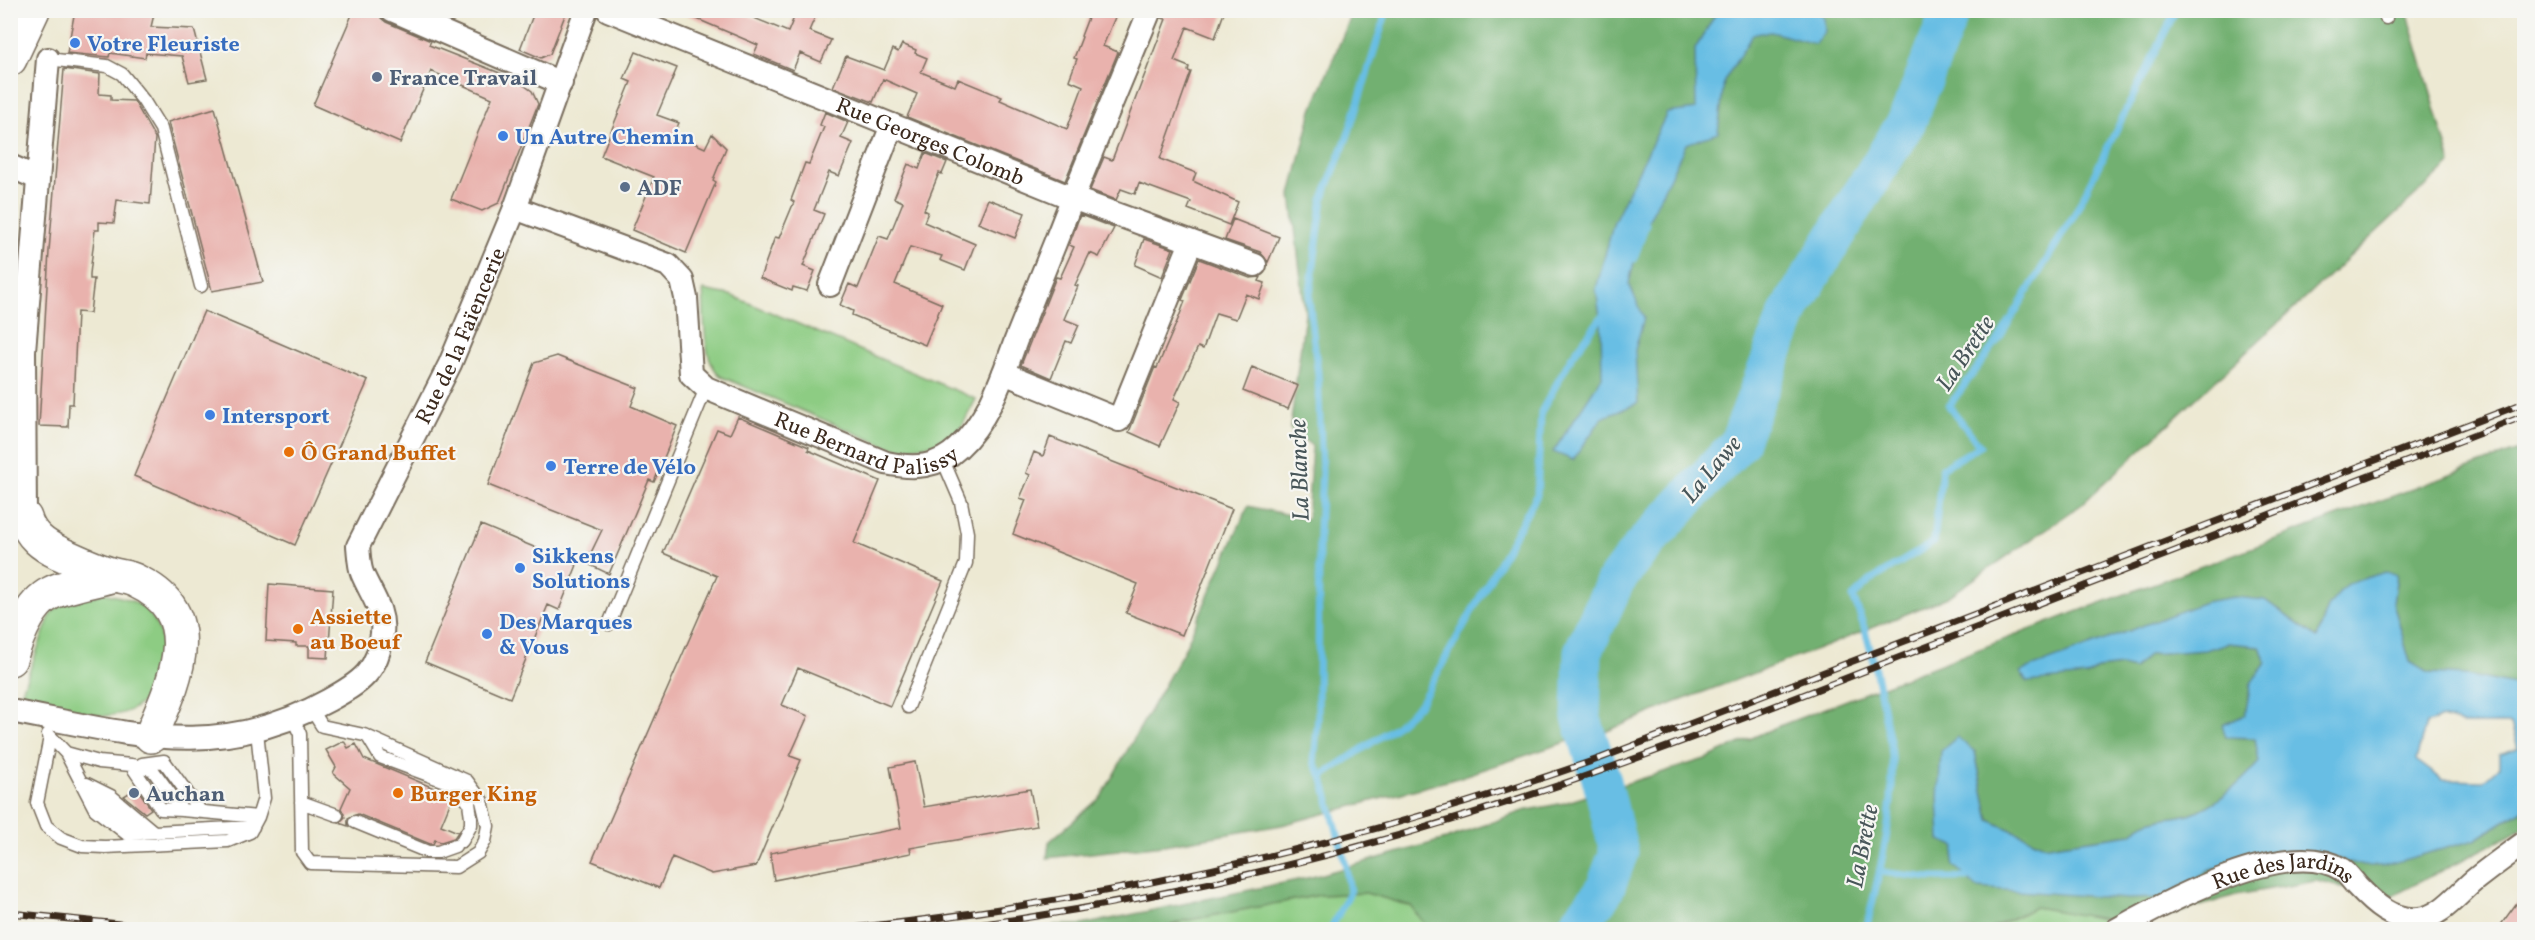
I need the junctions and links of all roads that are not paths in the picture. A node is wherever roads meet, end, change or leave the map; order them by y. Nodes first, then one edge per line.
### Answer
1 (33, 10) edge
2 (392, 10) edge
3 (586, 10) edge
4 (608, 10) edge
5 (1150, 10) edge
6 (10, 59) edge
7 (48, 59) joint
8 (561, 83) junction
9 (892, 125) junction
10 (10, 166) edge
11 (37, 178) junction
12 (1072, 198) junction
13 (515, 208) junction
14 (1191, 242) junction
15 (1254, 265) dead end
16 (830, 285) dead end
17 (201, 286) dead end
18 (1004, 373) junction
19 (706, 388) junction
20 (943, 460) junction
21 (26, 518) joint
22 (114, 575) junction
23 (609, 624) dead end
24 (10, 659) edge
25 (908, 707) dead end
26 (20, 712) edge
27 (303, 714) junction
28 (257, 731) junction
29 (50, 736) junction
30 (151, 736) junction
31 (368, 737) junction
32 (66, 753) junction
33 (131, 765) junction
34 (82, 781) junction
35 (301, 802) junction
36 (201, 812) junction
37 (337, 815) dead end
38 (256, 822) junction
39 (355, 822) dead end
40 (154, 832) junction
41 (2524, 843) edge
42 (2116, 930) edge

1 - 6 main road
2 - 8 street
3 - 8 street, Rue de la Faïencerie
4 - 9 street, Rue Georges Colomb
5 - 12 street, Rue Bernard Palissy
7 - 11 street
7 - 17 lane
8 - 13 street, Rue de la Faïencerie
9 - 12 street, Rue Georges Colomb
9 - 16 street
10 - 11 street
11 - 21 street
12 - 14 street, Rue Georges Colomb
12 - 18 street, Rue Bernard Palissy
13 - 19 street
13 - 27 street, Rue de la Faïencerie
14 - 15 street, Rue Georges Colomb
14 - 18 street
18 - 20 street, Rue Bernard Palissy
19 - 20 street, Rue Bernard Palissy
19 - 23 lane
20 - 25 lane
21 - 22 main road
22 - 24 main road
22 - 30 main road
26 - 29 lane
26 - 30 street, Rue de la Faïencerie
27 - 28 street, Rue de la Faïencerie
27 - 31 lane
27 - 35 lane
28 - 30 street, Rue de la Faïencerie
28 - 38 lane
29 - 32 lane
29 - 38 lane
31 - 35 lane
31 - 39 lane
32 - 33 lane
32 - 34 lane
33 - 36 lane
33 - 36 lane
34 - 40 lane
34 - 40 lane
35 - 37 lane
36 - 38 lane
38 - 40 lane
41 - 42 street, Rue des Jardins

